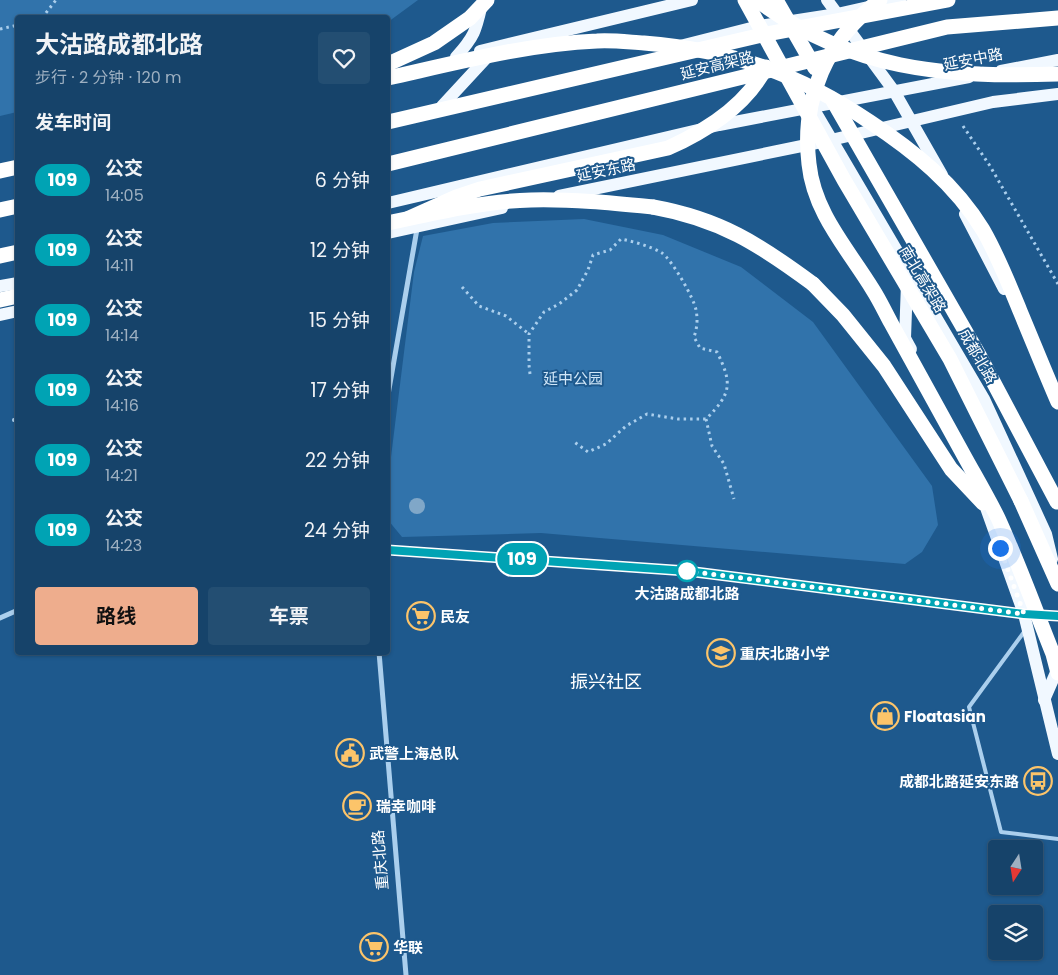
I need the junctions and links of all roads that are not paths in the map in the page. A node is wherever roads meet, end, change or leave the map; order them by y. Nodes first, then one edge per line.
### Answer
1 (483, 0) edge
2 (486, 0) edge
3 (692, 0) edge
4 (744, 0) edge
5 (757, 0) edge
6 (776, 0) edge
7 (788, 0) edge
8 (827, 0) edge
9 (880, 0) edge
10 (900, 0) edge
11 (948, 0) edge
12 (837, 14) junction
13 (1058, 18) edge
14 (759, 26) junction
15 (498, 46) junction
16 (456, 57) junction
17 (1058, 60) edge
18 (390, 63) edge
19 (390, 74) edge
20 (1058, 74) edge
21 (390, 78) edge
22 (894, 91) junction
23 (1058, 94) edge
24 (442, 106) junction
25 (813, 106) junction
26 (390, 120) edge
27 (390, 121) edge
28 (912, 121) junction
29 (831, 140) junction
30 (390, 164) edge
31 (15, 166) edge
32 (0, 169) edge
33 (439, 190) junction
34 (390, 202) edge
35 (15, 203) edge
36 (15, 206) edge
37 (0, 208) edge
38 (390, 215) edge
39 (413, 222) junction
40 (390, 223) edge
41 (390, 231) edge
42 (15, 253) edge
43 (0, 256) edge
44 (908, 267) junction
45 (15, 284) edge
46 (0, 286) edge
47 (15, 297) edge
48 (0, 300) edge
49 (15, 312) edge
50 (0, 315) edge
51 (390, 380) edge
52 (1058, 393) edge
53 (1058, 402) edge
54 (1058, 504) edge
55 (998, 518) junction
56 (390, 550) edge
57 (1058, 583) edge
58 (15, 611) edge
59 (1024, 614) junction
60 (1058, 616) edge
61 (0, 618) edge
62 (1027, 628) junction
63 (379, 655) edge
64 (1058, 668) edge
65 (1058, 672) edge
66 (1044, 700) junction
67 (1058, 754) edge
68 (1058, 839) edge
69 (406, 975) edge

1 - 16 main road
2 - 18 highway, bridge
3 - 15 main road
4 - 14 main road, 成都北路
4 - 57 highway, 南北高架路, bridge
5 - 20 highway, bridge
6 - 54 highway, 南北高架路, bridge
7 - 39 highway, bridge
8 - 12 main road
9 - 55 highway, bridge
10 - 12 main road
11 - 27 highway, 延安高架路, bridge
12 - 14 main road
12 - 22 main road
13 - 30 highway, 延安高架路, bridge
14 - 24 main road
14 - 25 main road, 成都北路
15 - 16 main road
15 - 24 main road
16 - 19 main road
17 - 22 main road, 延安中路
21 - 53 highway, bridge
22 - 25 main road, 延安中路
22 - 28 main road
23 - 28 main road, 延安东路
24 - 26 main road
25 - 29 main road, 成都北路
25 - 33 main road, 延安东路
28 - 29 main road, 延安东路
28 - 52 main road
29 - 39 main road, 延安东路
29 - 44 main road, 成都北路
31 - 32 highway
33 - 34 main road, 延安东路
33 - 39 main road
35 - 37 main road
36 - 37 highway
38 - 39 main road
39 - 40 highway, bridge
39 - 41 main road, 延安东路
39 - 51 street
39 - 55 highway, bridge
42 - 43 highway
44 - 57 main road, 成都北路
44 - 59 main road
45 - 46 main road
47 - 48 highway
49 - 50 main road
55 - 65 highway, bridge
56 - 59 street
58 - 61 street
59 - 60 street
59 - 62 main road
62 - 66 main road
62 - 68 lane
63 - 69 street, 重庆北路
64 - 66 main road
66 - 67 main road

